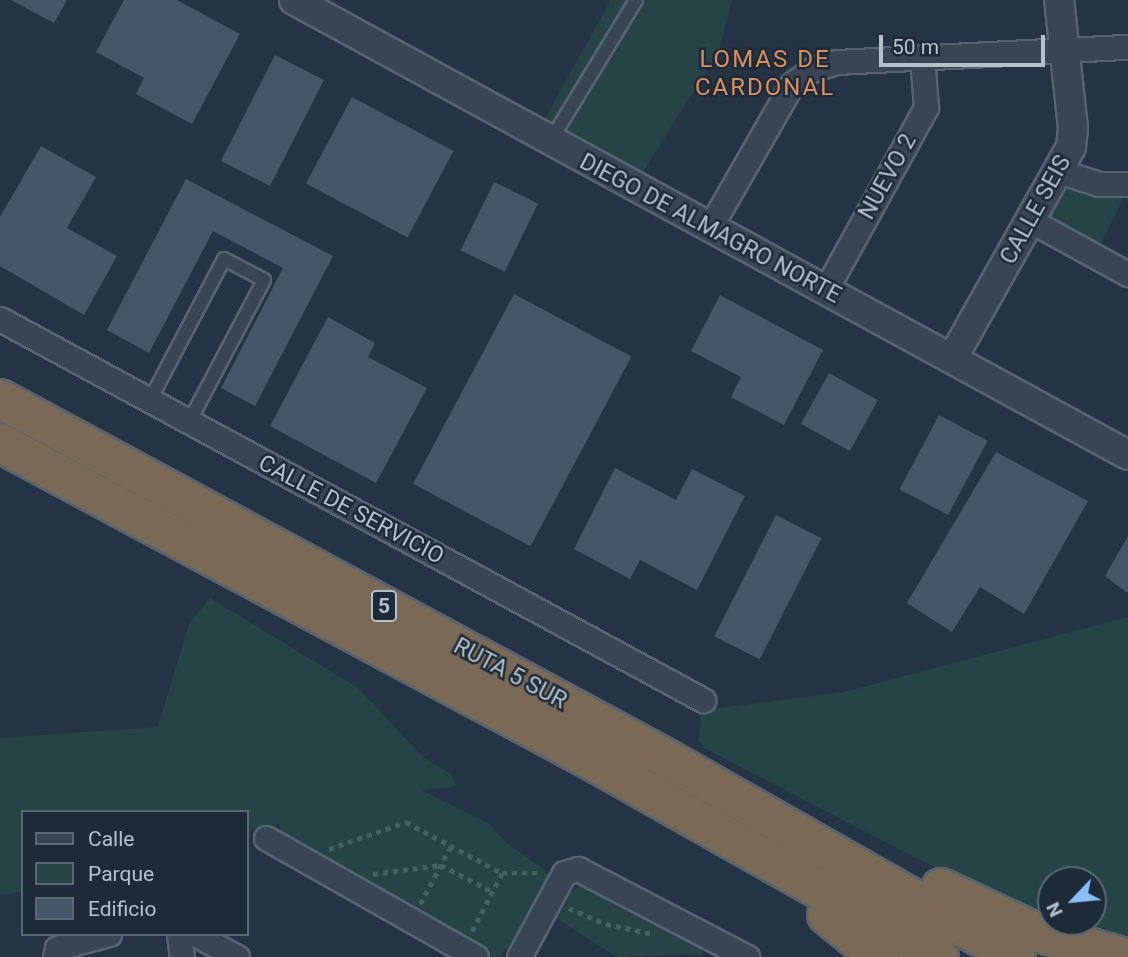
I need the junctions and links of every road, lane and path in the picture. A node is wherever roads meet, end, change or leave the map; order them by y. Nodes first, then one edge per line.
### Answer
1 (294, 0) edge
2 (636, 0) edge
3 (1059, 0) edge
4 (1128, 47) edge
5 (1066, 49) junction
6 (922, 57) junction
7 (550, 142) junction
8 (1059, 171) junction
9 (1128, 184) edge
10 (1031, 221) junction
11 (709, 229) junction
12 (1128, 274) edge
13 (825, 291) junction
14 (0, 319) edge
15 (953, 359) junction
16 (0, 399) edge
17 (150, 400) junction
18 (189, 422) junction
19 (0, 443) edge
20 (1128, 455) edge
21 (703, 700) dead end
22 (667, 759) junction
23 (591, 760) junction
24 (266, 838) dead end
25 (451, 846) junction
26 (301, 858) junction
27 (441, 865) junction
28 (502, 873) junction
29 (337, 878) junction
30 (554, 890) junction
31 (493, 892) junction
32 (411, 920) junction
33 (694, 928) junction
34 (101, 936) edge
35 (179, 936) edge
36 (199, 936) edge
37 (469, 953) edge
38 (55, 957) edge
39 (182, 957) edge
40 (237, 957) edge
41 (519, 957) edge
42 (747, 957) edge
43 (879, 957) edge
44 (939, 957) edge
45 (1016, 957) edge
46 (1122, 957) edge

1 - 7 street, DIEGO DE ALMAGRO NORTE
2 - 7 lane
3 - 5 street, CALLE SEIS
4 - 5 street
5 - 6 street
5 - 8 street, CALLE SEIS
6 - 11 street
6 - 13 street, NUEVO 2
7 - 11 street, DIEGO DE ALMAGRO NORTE
8 - 9 street
8 - 10 street, CALLE SEIS
10 - 12 street
10 - 15 street, CALLE SEIS
11 - 13 street, DIEGO DE ALMAGRO NORTE
13 - 15 street, DIEGO DE ALMAGRO NORTE
14 - 17 street, CALLE DE SERVICIO
15 - 20 street, DIEGO DE ALMAGRO NORTE
16 - 22 highway, RUTA 5 SUR / 5
17 - 18 street, CALLE DE SERVICIO
17 - 18 lane
18 - 21 street, CALLE DE SERVICIO
19 - 23 highway, RUTA 5 SUR / 5
22 - 45 highway, RUTA 5 SUR / 5
22 - 46 highway
23 - 43 highway
23 - 44 highway, RUTA 5 SUR / 5
24 - 26 street
25 - 26 path
25 - 27 path
25 - 28 path
26 - 29 street
27 - 29 path
27 - 31 path
27 - 32 path
28 - 30 path
28 - 31 path
29 - 32 street
30 - 33 path
30 - 33 street
30 - 41 street
31 - 37 path
32 - 37 street
33 - 42 street
34 - 38 street
35 - 39 street
36 - 40 street

